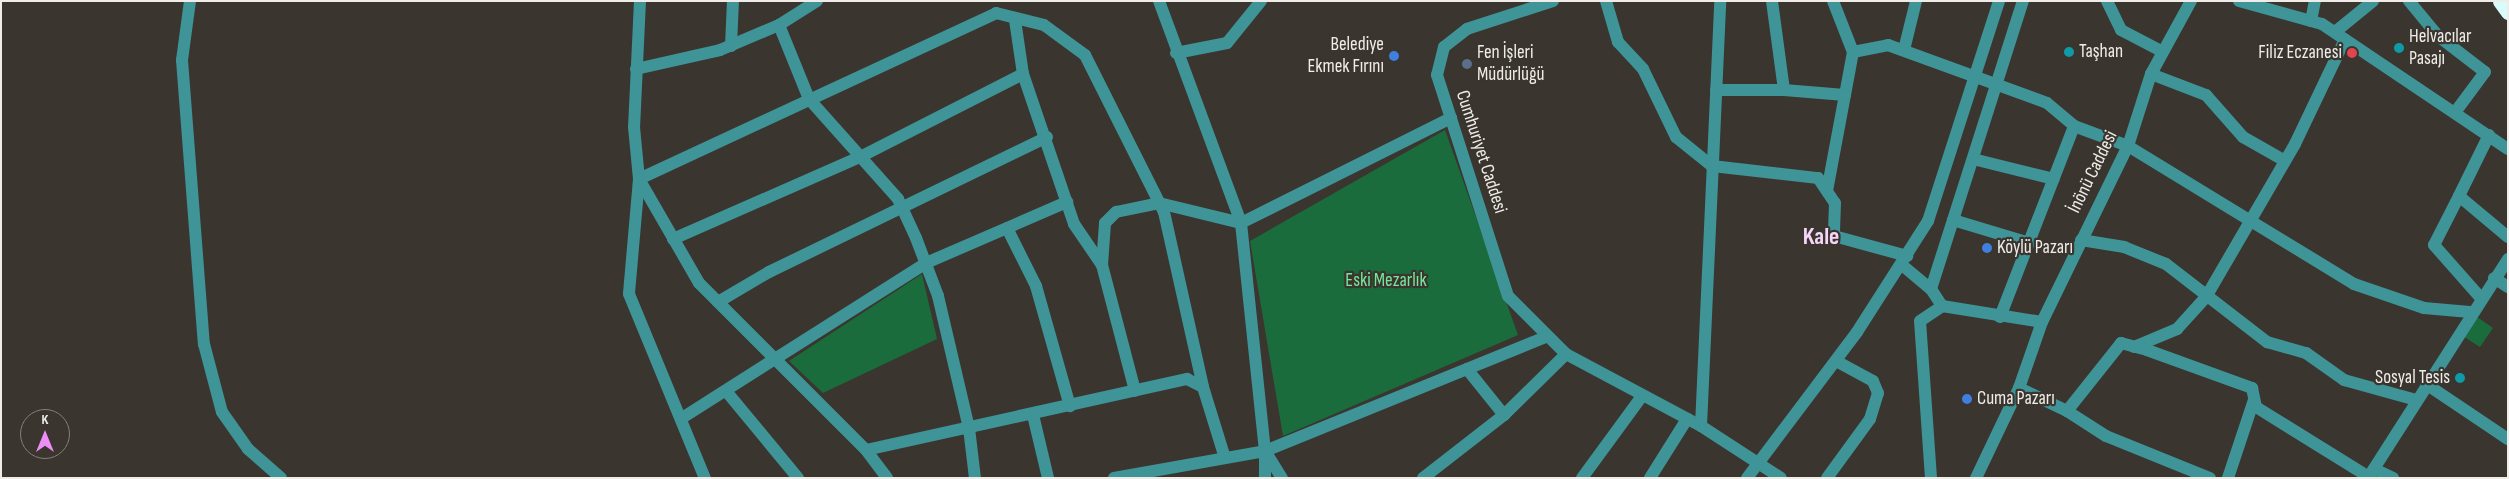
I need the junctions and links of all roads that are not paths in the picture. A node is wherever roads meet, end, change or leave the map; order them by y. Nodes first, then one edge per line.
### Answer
1 (190, 1) edge
2 (640, 1) edge
3 (733, 1) edge
4 (1159, 1) edge
5 (1261, 1) edge
6 (1552, 1) edge
7 (1606, 1) edge
8 (1720, 1) edge
9 (1772, 1) edge
10 (1832, 1) edge
11 (1916, 1) edge
12 (1999, 1) edge
13 (2023, 1) edge
14 (2107, 1) edge
15 (2191, 1) edge
16 (2239, 1) edge
17 (2315, 1) edge
18 (2373, 1) edge
19 (2409, 1) edge
20 (2500, 1) edge
21 (814, 2) edge
22 (996, 7) edge
23 (2508, 12) edge
24 (1014, 20) junction
25 (2311, 21) junction
26 (779, 25) junction
27 (2340, 36) junction
28 (730, 46) junction
29 (1904, 50) junction
30 (1853, 52) junction
31 (2163, 52) junction
32 (1176, 53) junction
33 (636, 69) junction
34 (1973, 73) junction
35 (1023, 74) junction
36 (2151, 74) junction
37 (1996, 86) junction
38 (1716, 90) junction
39 (1784, 90) junction
40 (1845, 95) junction
41 (809, 99) junction
42 (2456, 111) junction
43 (1451, 118) junction
44 (2074, 126) junction
45 (2489, 135) junction
46 (1046, 138) junction
47 (2128, 146) junction
48 (2508, 149) edge
49 (860, 156) junction
50 (1973, 159) junction
51 (2285, 161) junction
52 (1712, 166) junction
53 (639, 179) junction
54 (2054, 179) junction
55 (1827, 191) junction
56 (2459, 196) junction
57 (1067, 202) junction
58 (1159, 202) junction
59 (903, 210) junction
60 (1953, 220) junction
61 (2250, 221) junction
62 (1241, 223) junction
63 (1007, 228) junction
64 (673, 238) junction
65 (2508, 238) edge
66 (2081, 240) junction
67 (2029, 243) junction
68 (2508, 258) edge
69 (1905, 260) junction
70 (926, 263) junction
71 (1102, 265) junction
72 (2494, 278) junction
73 (2508, 287) edge
74 (1931, 289) junction
75 (2206, 297) junction
76 (2480, 297) junction
77 (718, 302) junction
78 (1942, 306) junction
79 (2470, 312) junction
80 (2000, 317) junction
81 (2042, 322) junction
82 (1548, 336) junction
83 (2134, 347) junction
84 (1566, 354) junction
85 (776, 360) junction
86 (1836, 361) junction
87 (1467, 369) junction
88 (2426, 384) junction
89 (1203, 387) junction
90 (2019, 388) junction
91 (726, 391) junction
92 (1135, 391) junction
93 (1642, 396) junction
94 (2254, 400) junction
95 (2416, 400) junction
96 (1070, 406) junction
97 (2067, 411) junction
98 (1033, 415) junction
99 (1504, 415) junction
100 (682, 418) junction
101 (1687, 419) junction
102 (1701, 426) junction
103 (970, 428) junction
104 (2508, 439) edge
105 (866, 450) junction
106 (1264, 451) junction
107 (1225, 458) junction
108 (1758, 464) junction
109 (1157, 474) edge
110 (2370, 474) edge
111 (281, 478) edge
112 (704, 478) edge
113 (798, 478) edge
114 (887, 478) edge
115 (975, 478) edge
116 (1048, 478) edge
117 (1114, 478) edge
118 (1265, 478) edge
119 (1282, 478) edge
120 (1423, 478) edge
121 (1582, 478) edge
122 (1650, 478) edge
123 (1747, 478) edge
124 (1781, 478) edge
125 (1828, 478) edge
126 (1932, 478) edge
127 (1976, 478) edge
128 (2210, 478) edge
129 (2228, 478) edge
130 (2393, 478) edge

1 - 111 street
2 - 33 street
3 - 28 street
4 - 32 street
5 - 32 street
6 - 43 street, Cumhuriyet Caddesi
7 - 52 street
8 - 38 street
9 - 39 street
10 - 30 street
11 - 29 street
12 - 34 street
13 - 37 street
14 - 31 street
15 - 31 street, İnönü Caddesi
16 - 25 street
17 - 25 street
18 - 27 street
19 - 42 street
20 - 23 highway
21 - 26 street
22 - 24 street
22 - 41 street
24 - 35 street
24 - 58 street
25 - 27 street
26 - 28 street
26 - 41 street
27 - 42 street
27 - 51 street
28 - 33 street
29 - 30 street
29 - 34 street
30 - 40 street
31 - 36 street, İnönü Caddesi
32 - 62 street
33 - 53 street
34 - 37 street
34 - 69 street
35 - 46 street
35 - 49 street
36 - 47 street, İnönü Caddesi
36 - 51 street
37 - 44 street
37 - 50 street
38 - 39 street
38 - 52 street
39 - 40 street
40 - 55 street
41 - 49 street
41 - 53 street
42 - 45 street
43 - 62 street
43 - 82 street, Cumhuriyet Caddesi
44 - 47 street
44 - 54 street
45 - 48 street
45 - 56 street
46 - 57 street
46 - 59 street
47 - 61 street
47 - 66 street, İnönü Caddesi
49 - 59 street
49 - 64 street
50 - 54 street
50 - 60 street
51 - 61 street
52 - 55 street
52 - 102 street
53 - 64 street
53 - 100 street
54 - 67 street
55 - 69 street
56 - 65 street
56 - 76 street
57 - 63 street
57 - 71 street
58 - 62 street
58 - 71 street
58 - 89 street
59 - 70 street
59 - 77 street
60 - 67 street
60 - 74 street
61 - 75 street
61 - 79 street
62 - 106 street
63 - 70 street
63 - 96 street
64 - 77 street
66 - 75 street
66 - 81 street, İnönü Caddesi
67 - 80 street
68 - 72 street
69 - 74 street
69 - 86 street
70 - 85 street
70 - 103 street
71 - 92 street
72 - 73 street
72 - 76 street
74 - 78 street
75 - 83 street
75 - 95 street
76 - 79 street
77 - 85 street
78 - 80 street
78 - 126 street
79 - 88 street
80 - 81 street
81 - 90 street, İnönü Caddesi
82 - 84 street
82 - 87 street
83 - 94 street
83 - 97 street
84 - 93 street
84 - 99 street
85 - 91 street
85 - 105 street
86 - 108 street
86 - 125 street
87 - 99 street
87 - 106 street
88 - 95 street
88 - 104 street
89 - 92 street
89 - 107 street
90 - 97 street
90 - 127 street, İnönü Caddesi
91 - 100 street
91 - 113 street
92 - 96 street
93 - 101 street
93 - 121 street
94 - 110 street
94 - 129 street
95 - 110 street
96 - 98 street
97 - 128 street
98 - 103 street
98 - 116 street
99 - 120 street
100 - 112 street
101 - 102 street
101 - 122 street
102 - 108 street
103 - 105 street
103 - 115 street
105 - 114 street
106 - 107 street
106 - 118 street
106 - 119 street
107 - 109 street
108 - 123 street
108 - 124 street
109 - 117 street
110 - 130 street

